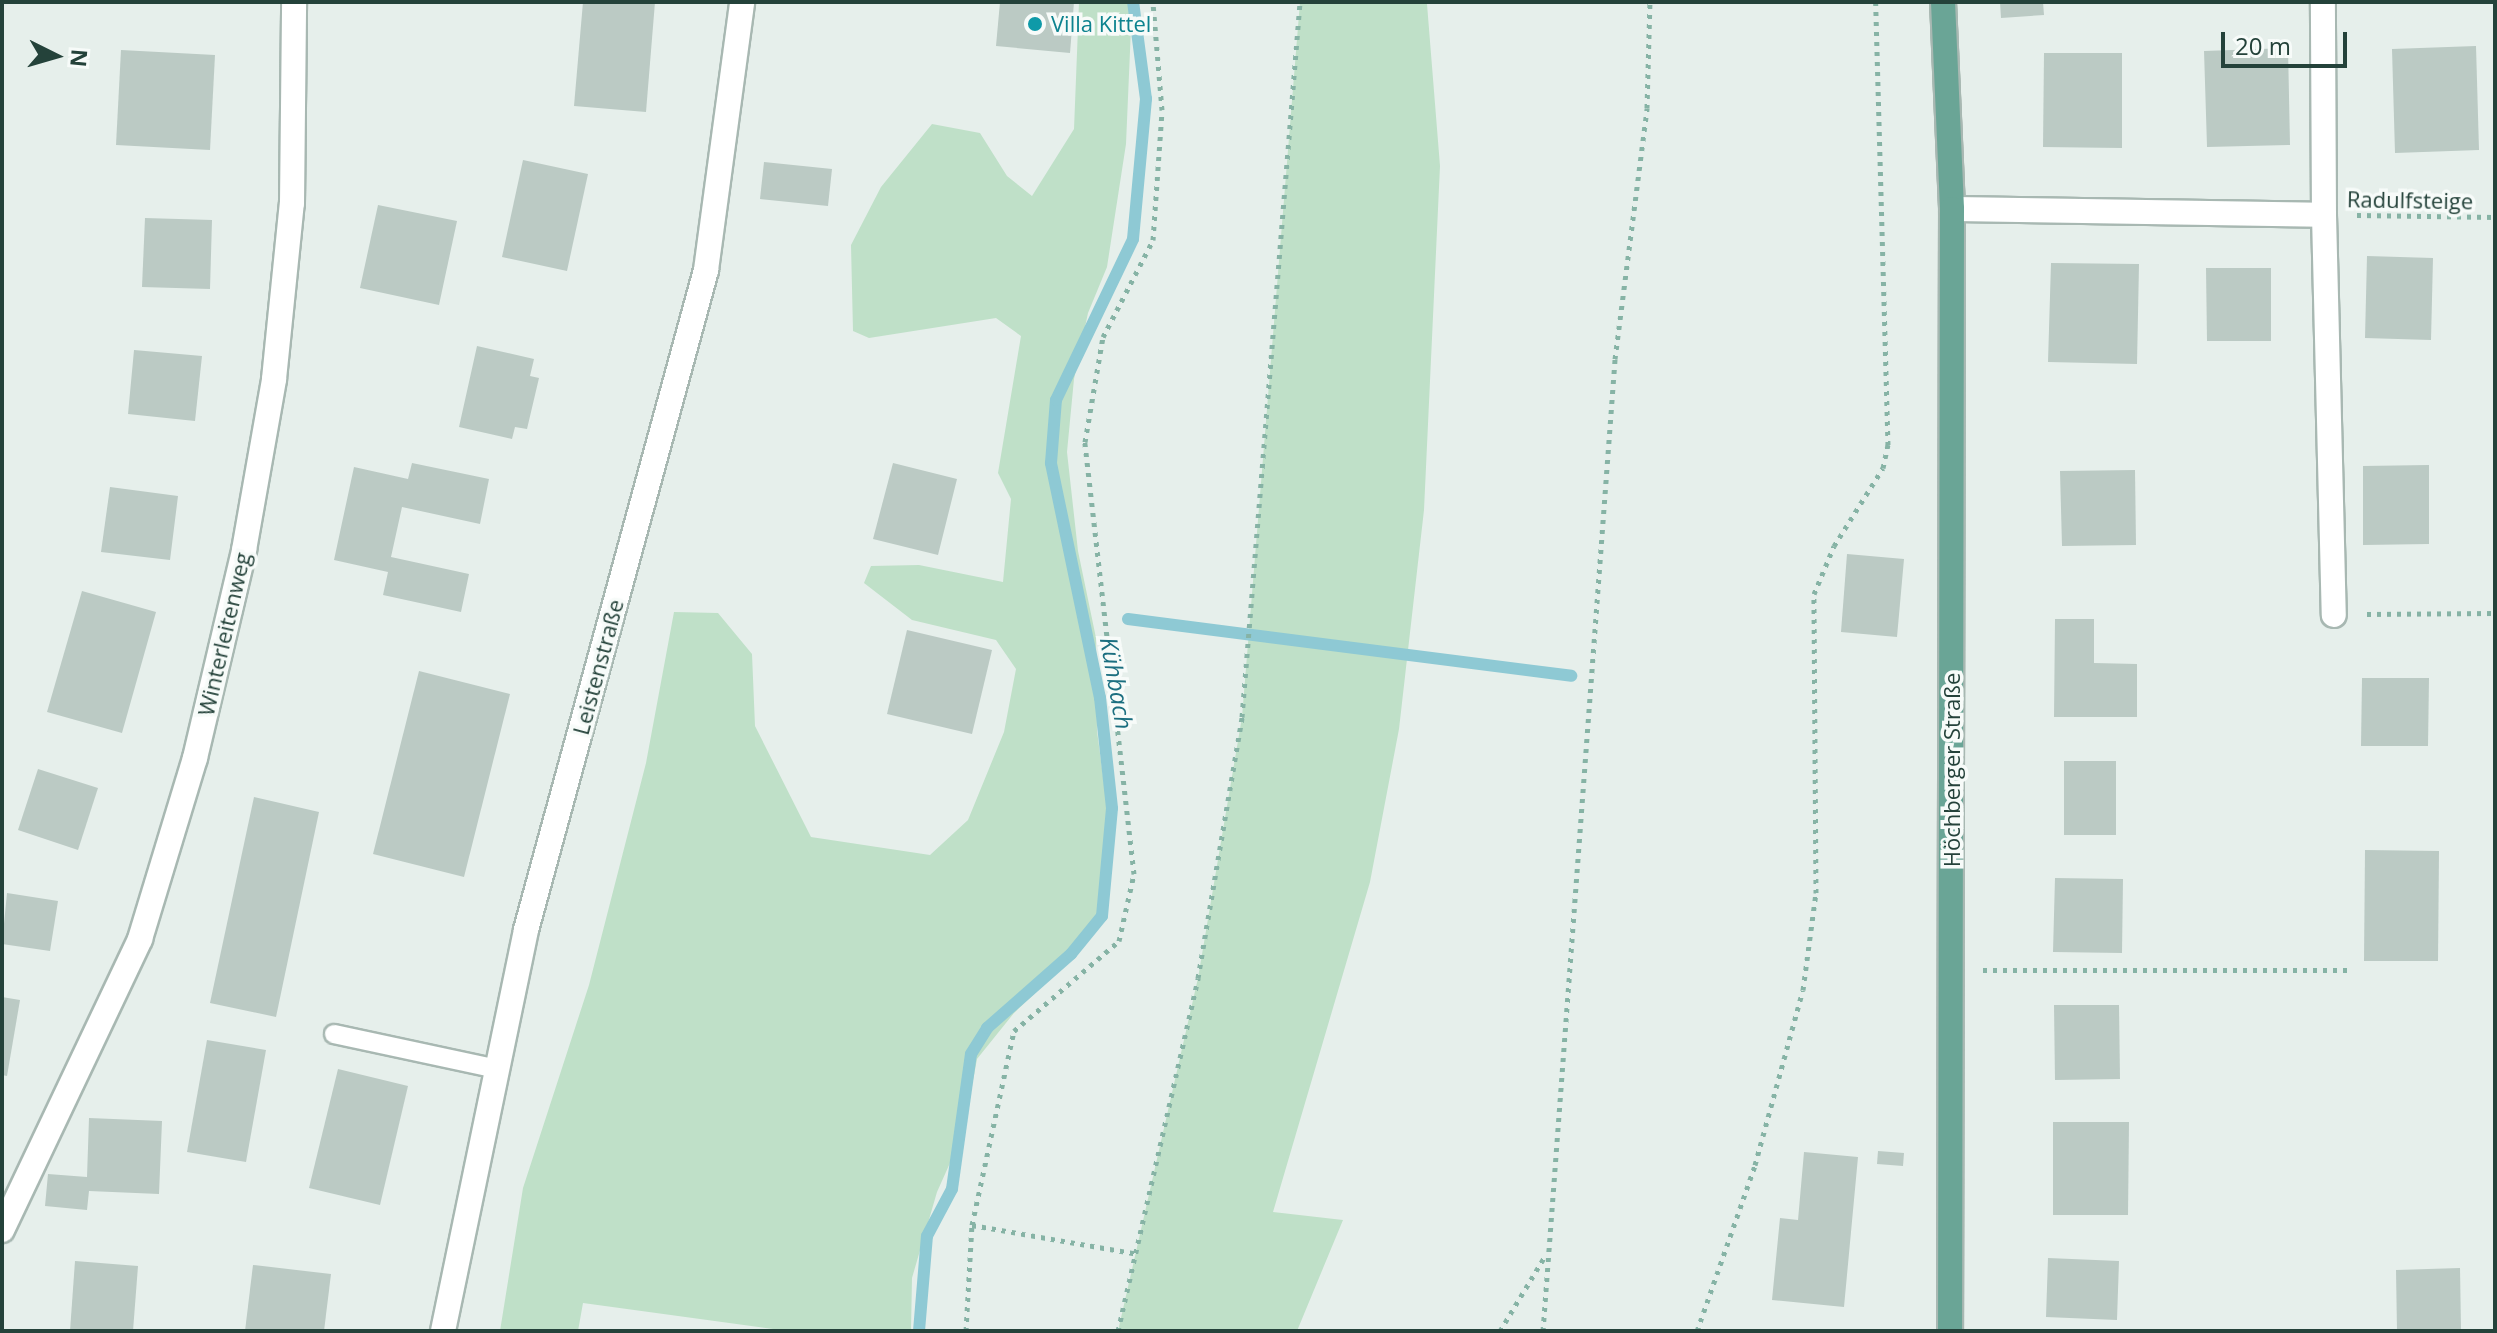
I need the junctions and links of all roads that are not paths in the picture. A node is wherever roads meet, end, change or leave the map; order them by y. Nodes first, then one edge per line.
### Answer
1 (294, 2) edge
2 (742, 2) edge
3 (1943, 2) edge
4 (2323, 2) edge
5 (1952, 209) junction
6 (2324, 215) junction
7 (2334, 615) road end
8 (334, 1034) dead end
9 (497, 1069) junction
10 (2, 1230) edge
11 (443, 1331) edge
12 (1950, 1331) edge

1 - 10 street, Winterleitenweg
2 - 9 street, Leistenstraße
3 - 5 main road, Höchberger Straße
4 - 6 street
5 - 6 street
5 - 12 main road, Höchberger Straße
6 - 7 street
8 - 9 lane
9 - 11 street, Leistenstraße

